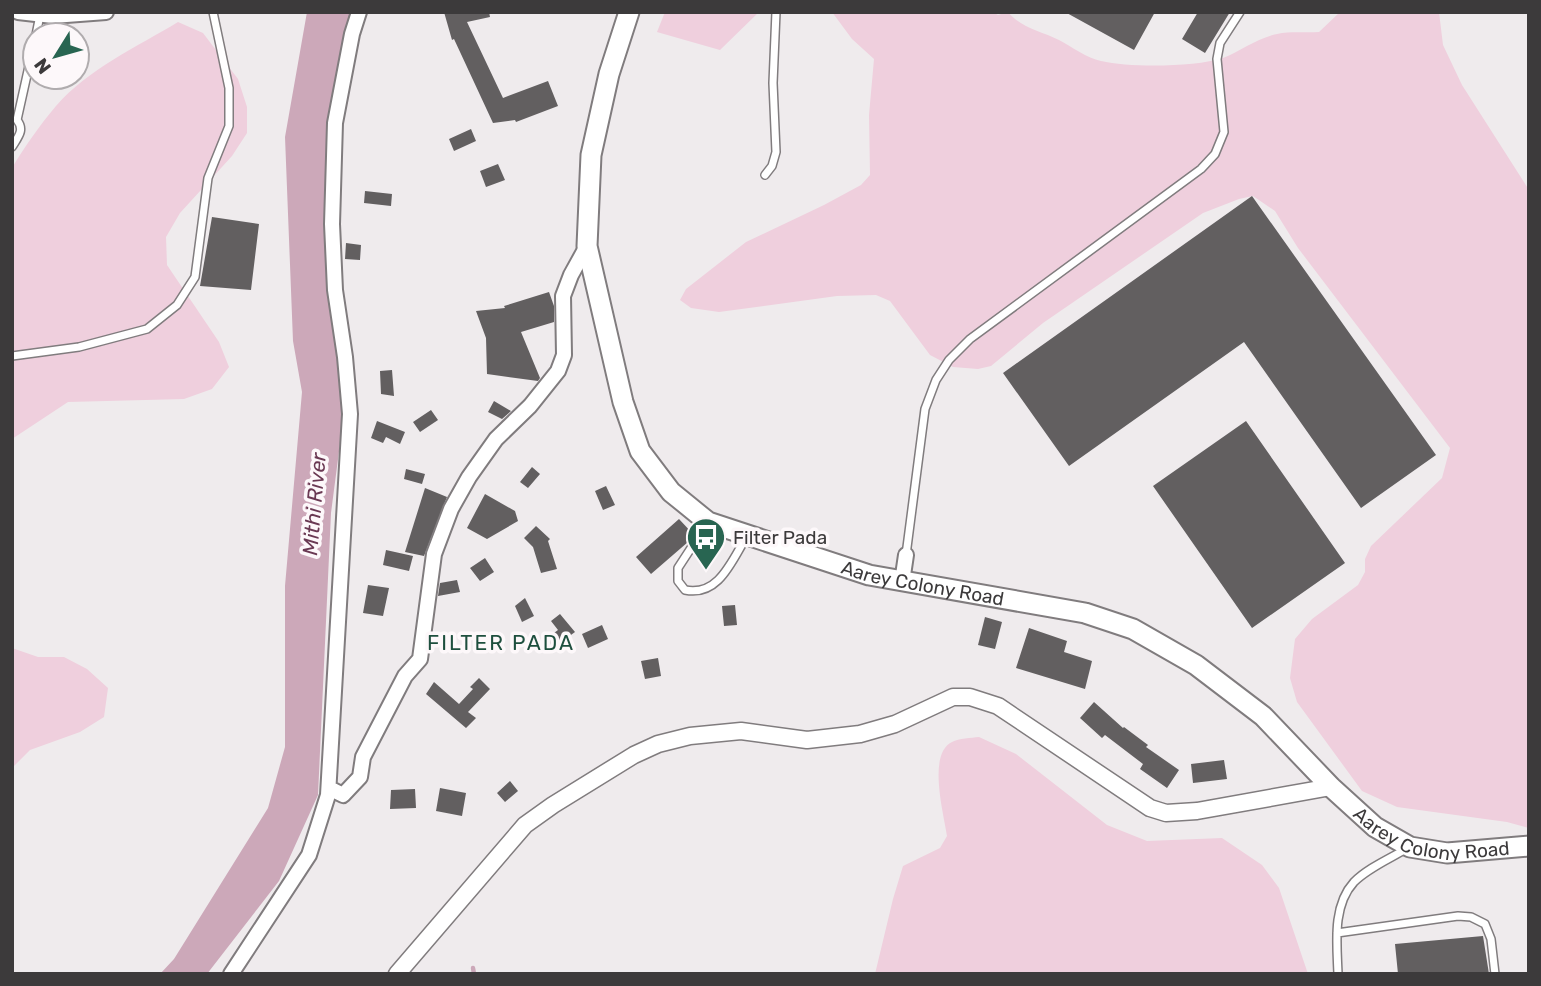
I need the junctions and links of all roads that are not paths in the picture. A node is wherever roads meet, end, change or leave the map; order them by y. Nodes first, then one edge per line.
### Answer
1 (18, 12) edge
2 (106, 12) edge
3 (213, 12) edge
4 (359, 12) edge
5 (629, 12) edge
6 (776, 12) edge
7 (1240, 12) edge
8 (40, 15) junction
9 (39, 21) edge
10 (23, 91) edge
11 (12, 147) edge
12 (765, 175) dead end
13 (587, 246) junction
14 (12, 356) edge
15 (708, 522) junction
16 (748, 535) junction
17 (905, 555) joint
18 (902, 582) junction
19 (1331, 787) junction
20 (329, 788) junction
21 (1529, 846) edge
22 (1410, 847) junction
23 (1337, 933) junction
24 (1335, 973) edge
25 (231, 974) edge
26 (397, 974) edge
27 (1494, 974) edge

1 - 8 street
2 - 8 street
3 - 14 lane
4 - 20 street
5 - 13 main road, Aarey Colony Road
6 - 12 lane
7 - 17 lane
8 - 9 lane
10 - 11 lane
13 - 15 main road, Aarey Colony Road
13 - 20 street
15 - 16 main road, Aarey Colony Road
15 - 16 lane
16 - 18 main road, Aarey Colony Road
17 - 18 street
18 - 19 main road, Aarey Colony Road
19 - 22 main road, Aarey Colony Road
19 - 26 street
20 - 25 street
21 - 22 main road, Aarey Colony Road
22 - 23 lane
23 - 24 lane
23 - 27 lane

